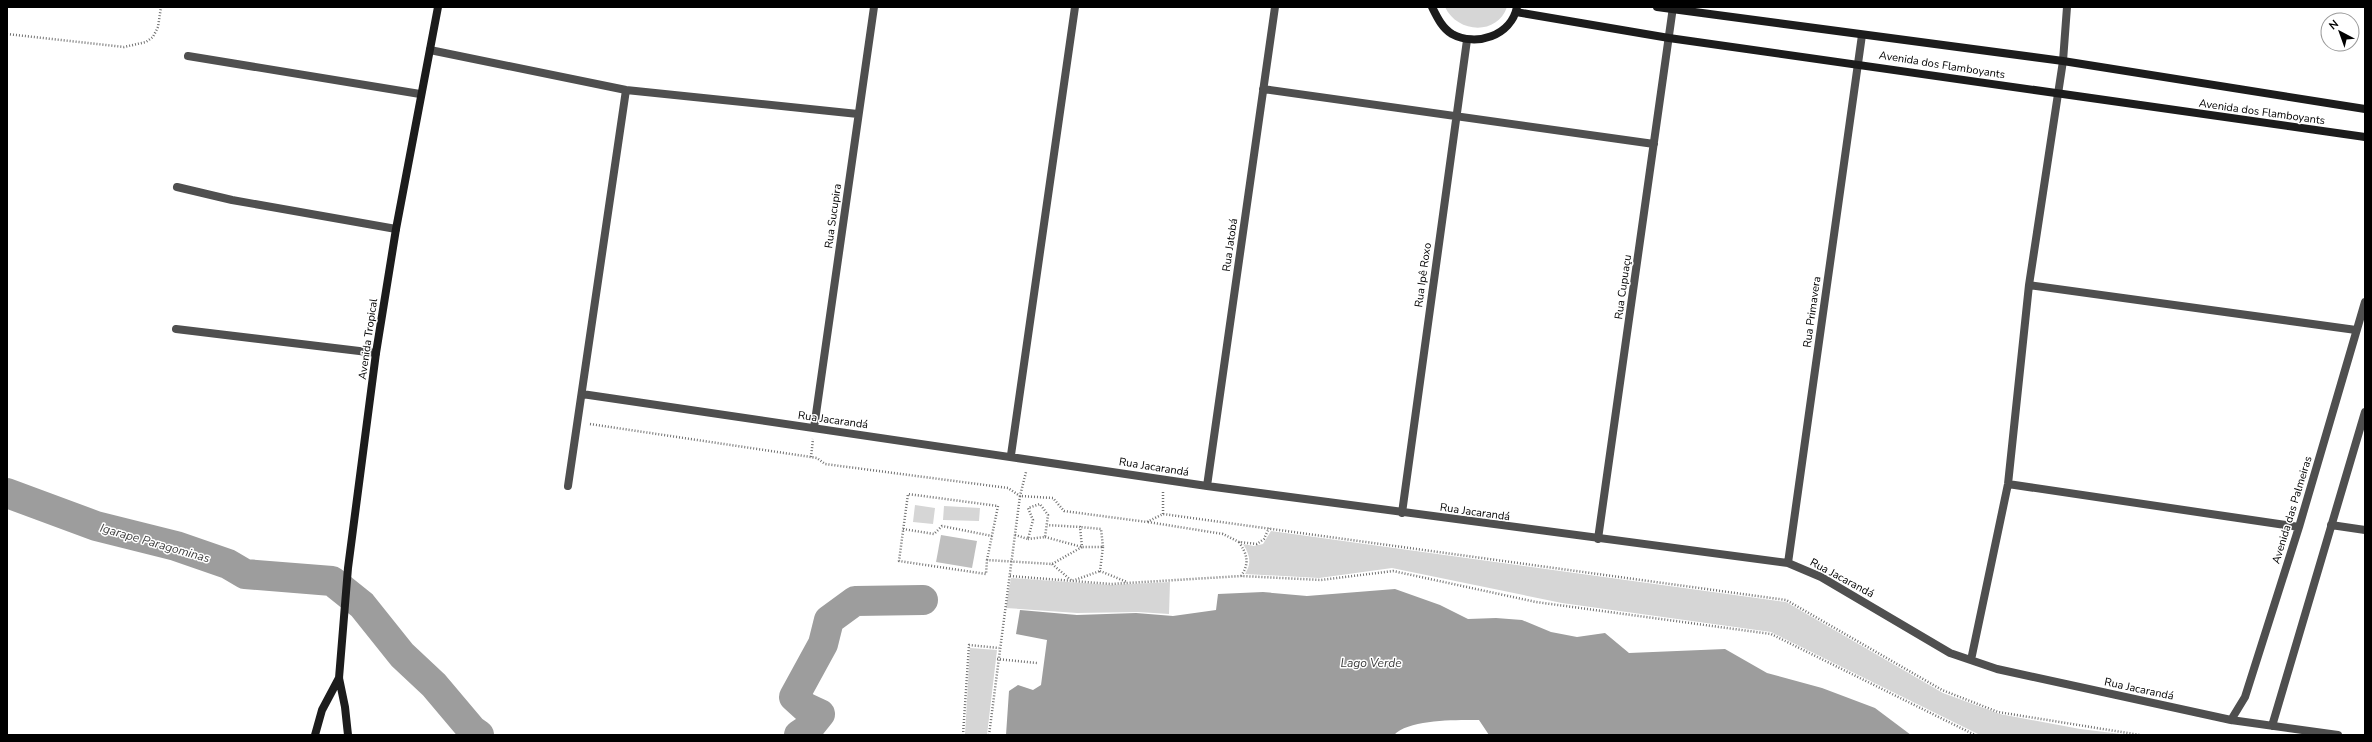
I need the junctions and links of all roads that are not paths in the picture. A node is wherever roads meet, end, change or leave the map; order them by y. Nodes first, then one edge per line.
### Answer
1 (438, 7) edge
2 (874, 7) edge
3 (1075, 7) edge
4 (1275, 7) edge
5 (1432, 7) edge
6 (1657, 7) edge
7 (2066, 7) edge
8 (1673, 8) edge
9 (1517, 10) edge
10 (1862, 35) junction
11 (1669, 38) junction
12 (1467, 40) junction
13 (430, 50) junction
14 (188, 56) dead end
15 (2063, 62) junction
16 (1858, 63) junction
17 (1263, 89) junction
18 (626, 90) junction
19 (420, 94) junction
20 (2058, 94) junction
21 (2365, 109) edge
22 (858, 114) junction
23 (1457, 116) junction
24 (2365, 137) edge
25 (1654, 144) junction
26 (177, 187) dead end
27 (396, 229) junction
28 (2029, 285) junction
29 (2365, 302) edge
30 (176, 329) dead end
31 (2356, 330) junction
32 (376, 353) junction
33 (582, 394) junction
34 (2365, 412) edge
35 (814, 428) junction
36 (1011, 455) junction
37 (2008, 484) junction
38 (568, 486) dead end
39 (1206, 486) junction
40 (1402, 513) junction
41 (2331, 525) junction
42 (2299, 527) junction
43 (2365, 530) edge
44 (1598, 539) junction
45 (1788, 563) junction
46 (1971, 660) junction
47 (339, 678) junction
48 (2231, 720) junction
49 (2272, 726) junction
50 (315, 735) edge
51 (348, 735) edge
52 (2338, 735) edge

1 - 13 street, Avenida Tropical
2 - 22 street, Rua Sucupira
3 - 36 street
4 - 17 street, Rua Jatobá
5 - 12 street
6 - 8 street, Avenida dos Flamboyants
7 - 15 street
8 - 10 street, Avenida dos Flamboyants
8 - 11 street, Rua Cupuaçu
9 - 11 street, Avenida dos Flamboyants
9 - 12 street
10 - 15 street, Avenida dos Flamboyants
10 - 16 street, Rua Primavera
11 - 16 street, Avenida dos Flamboyants
11 - 25 street, Rua Cupuaçu
12 - 23 street, Rua Ipê Roxo
13 - 18 street
13 - 19 street, Avenida Tropical
14 - 19 street
15 - 20 street
15 - 21 street, Avenida dos Flamboyants
16 - 20 street, Avenida dos Flamboyants
16 - 45 street, Rua Primavera
17 - 23 street
17 - 39 street, Rua Jatobá
18 - 22 street
18 - 33 street
19 - 27 street, Avenida Tropical
20 - 24 street, Avenida dos Flamboyants
20 - 28 street
22 - 35 street, Rua Sucupira
23 - 25 street
23 - 40 street, Rua Ipê Roxo
25 - 44 street, Rua Cupuaçu
26 - 27 street
27 - 32 street, Avenida Tropical
28 - 31 street
28 - 37 street
29 - 31 street, Avenida das Palmeiras
30 - 32 street
31 - 42 street, Avenida das Palmeiras
32 - 47 street, Avenida Tropical
33 - 35 street, Rua Jacarandá
33 - 38 street
34 - 41 street
35 - 36 street, Rua Jacarandá
36 - 39 street, Rua Jacarandá
37 - 42 street
37 - 46 street
39 - 40 street, Rua Jacarandá
40 - 44 street, Rua Jacarandá
41 - 43 street
41 - 49 street
42 - 48 street, Avenida das Palmeiras
44 - 45 street, Rua Jacarandá
45 - 46 street, Rua Jacarandá
46 - 48 street, Rua Jacarandá
47 - 50 street
47 - 51 street
48 - 49 street, Rua Jacarandá
49 - 52 street, Rua Jacarandá

